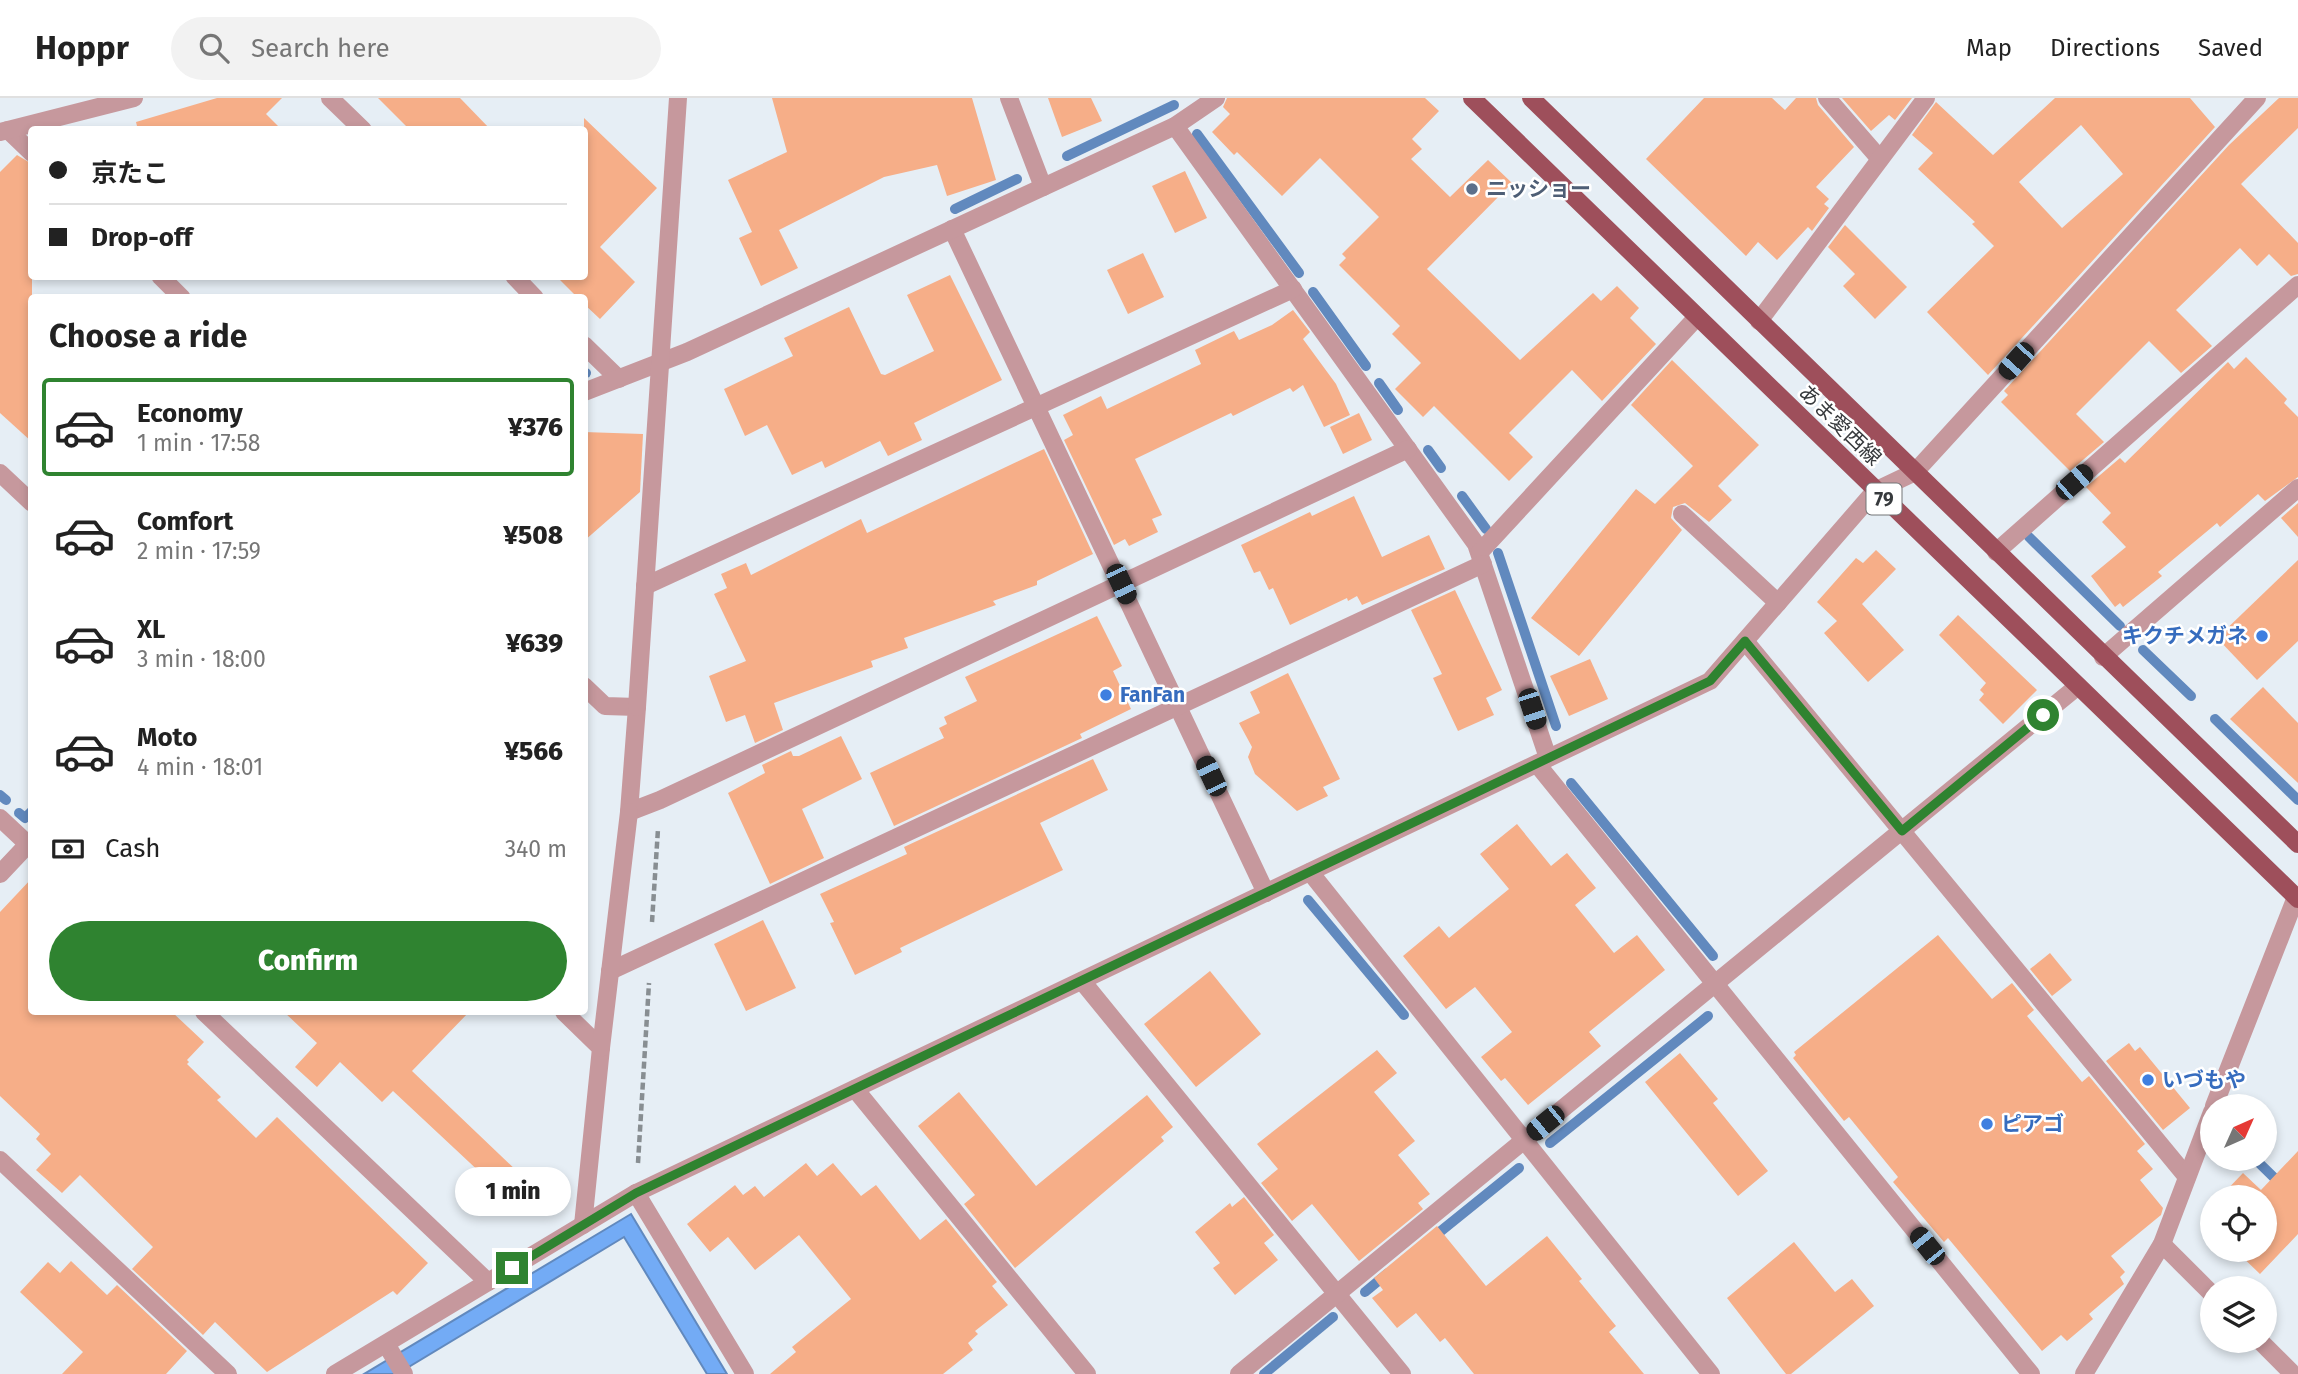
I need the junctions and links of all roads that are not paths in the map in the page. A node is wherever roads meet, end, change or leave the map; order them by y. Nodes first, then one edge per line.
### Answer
1 (134, 98) edge
2 (330, 98) edge
3 (678, 98) edge
4 (1009, 98) edge
5 (1216, 98) edge
6 (1472, 98) edge
7 (1531, 98) edge
8 (1827, 98) edge
9 (1926, 98) edge
10 (2257, 98) edge
11 (359, 126) edge
12 (1175, 126) junction
13 (4, 131) edge
14 (28, 150) edge
15 (1880, 159) junction
16 (1043, 187) junction
17 (952, 229) junction
18 (164, 280) edge
19 (518, 280) edge
20 (2298, 285) edge
21 (1293, 289) junction
22 (177, 294) edge
23 (531, 294) edge
24 (1697, 317) junction
25 (1759, 321) junction
26 (588, 349) edge
27 (660, 363) junction
28 (619, 379) junction
29 (588, 391) edge
30 (1037, 408) junction
31 (1408, 449) junction
32 (1915, 472) junction
33 (0, 473) edge
34 (2298, 488) edge
35 (1875, 491) junction
36 (28, 499) edge
37 (1682, 514) dead end
38 (1996, 552) junction
39 (1481, 558) junction
40 (1121, 584) junction
41 (645, 586) junction
42 (1778, 603) junction
43 (1745, 641) junction
44 (2103, 657) junction
45 (2078, 686) junction
46 (588, 690) edge
47 (1178, 706) junction
48 (637, 707) junction
49 (1542, 761) junction
50 (629, 812) junction
51 (0, 818) edge
52 (1902, 831) junction
53 (28, 842) edge
54 (2298, 844) edge
55 (28, 846) edge
56 (1310, 872) junction
57 (0, 874) edge
58 (1266, 893) junction
59 (2297, 898) edge
60 (610, 971) junction
61 (1082, 981) junction
62 (1714, 985) junction
63 (207, 1015) edge
64 (567, 1015) edge
65 (601, 1048) junction
66 (855, 1089) junction
67 (2219, 1094) edge
68 (1524, 1140) junction
69 (2200, 1143) edge
70 (0, 1160) edge
71 (2187, 1177) junction
72 (636, 1193) junction
73 (583, 1225) junction
74 (2162, 1244) junction
75 (488, 1282) junction
76 (2200, 1282) edge
77 (1336, 1294) junction
78 (389, 1348) junction
79 (2272, 1353) edge
80 (228, 1374) edge
81 (335, 1374) edge
82 (404, 1374) edge
83 (745, 1374) edge
84 (1087, 1374) edge
85 (1239, 1374) edge
86 (1402, 1374) edge
87 (1711, 1374) edge
88 (2031, 1374) edge
89 (2084, 1374) edge
90 (2293, 1374) edge

1 - 13 street
2 - 11 street
3 - 27 street
4 - 16 street
5 - 12 street
6 - 24 main road, あま愛西線 / 79
7 - 25 main road, あま愛西線 / 79
8 - 15 street
9 - 15 street
10 - 32 street
12 - 16 street
12 - 21 street
13 - 14 street
15 - 25 street
16 - 17 street
17 - 27 street
17 - 30 street
18 - 22 street
19 - 23 street
20 - 38 street
21 - 30 street
21 - 31 street
24 - 35 main road, あま愛西線 / 79
24 - 39 street
25 - 32 main road, あま愛西線 / 79
26 - 28 street
27 - 28 street
27 - 41 street
28 - 29 street
30 - 40 street
30 - 41 street
31 - 39 street
31 - 40 street
32 - 35 street
32 - 38 main road, あま愛西線 / 79
33 - 36 street
34 - 44 street
35 - 42 street
35 - 45 main road, あま愛西線 / 79
37 - 42 street
38 - 44 main road, あま愛西線 / 79
39 - 47 street
39 - 49 street
40 - 47 street
40 - 50 street
41 - 48 street
42 - 43 street
43 - 49 street
43 - 52 street
44 - 54 main road, あま愛西線 / 79
45 - 52 street
45 - 59 main road, あま愛西線 / 79
46 - 48 street
47 - 58 street
47 - 60 street
48 - 50 street
49 - 56 street
49 - 62 street
50 - 60 street
51 - 53 street
52 - 62 street
52 - 71 street
55 - 57 street
56 - 58 street
56 - 68 street
58 - 61 street
59 - 67 street
60 - 65 street
61 - 66 street
61 - 77 street
62 - 68 street
62 - 88 street
63 - 75 street
64 - 65 street
65 - 73 street
66 - 72 street
66 - 84 street
68 - 77 street
68 - 87 street
69 - 71 street
70 - 80 street
71 - 74 street
72 - 73 street
72 - 83 street
73 - 75 street
74 - 76 street
74 - 89 street
75 - 78 street
77 - 85 street
77 - 86 street
78 - 81 street
78 - 82 street
79 - 90 street

